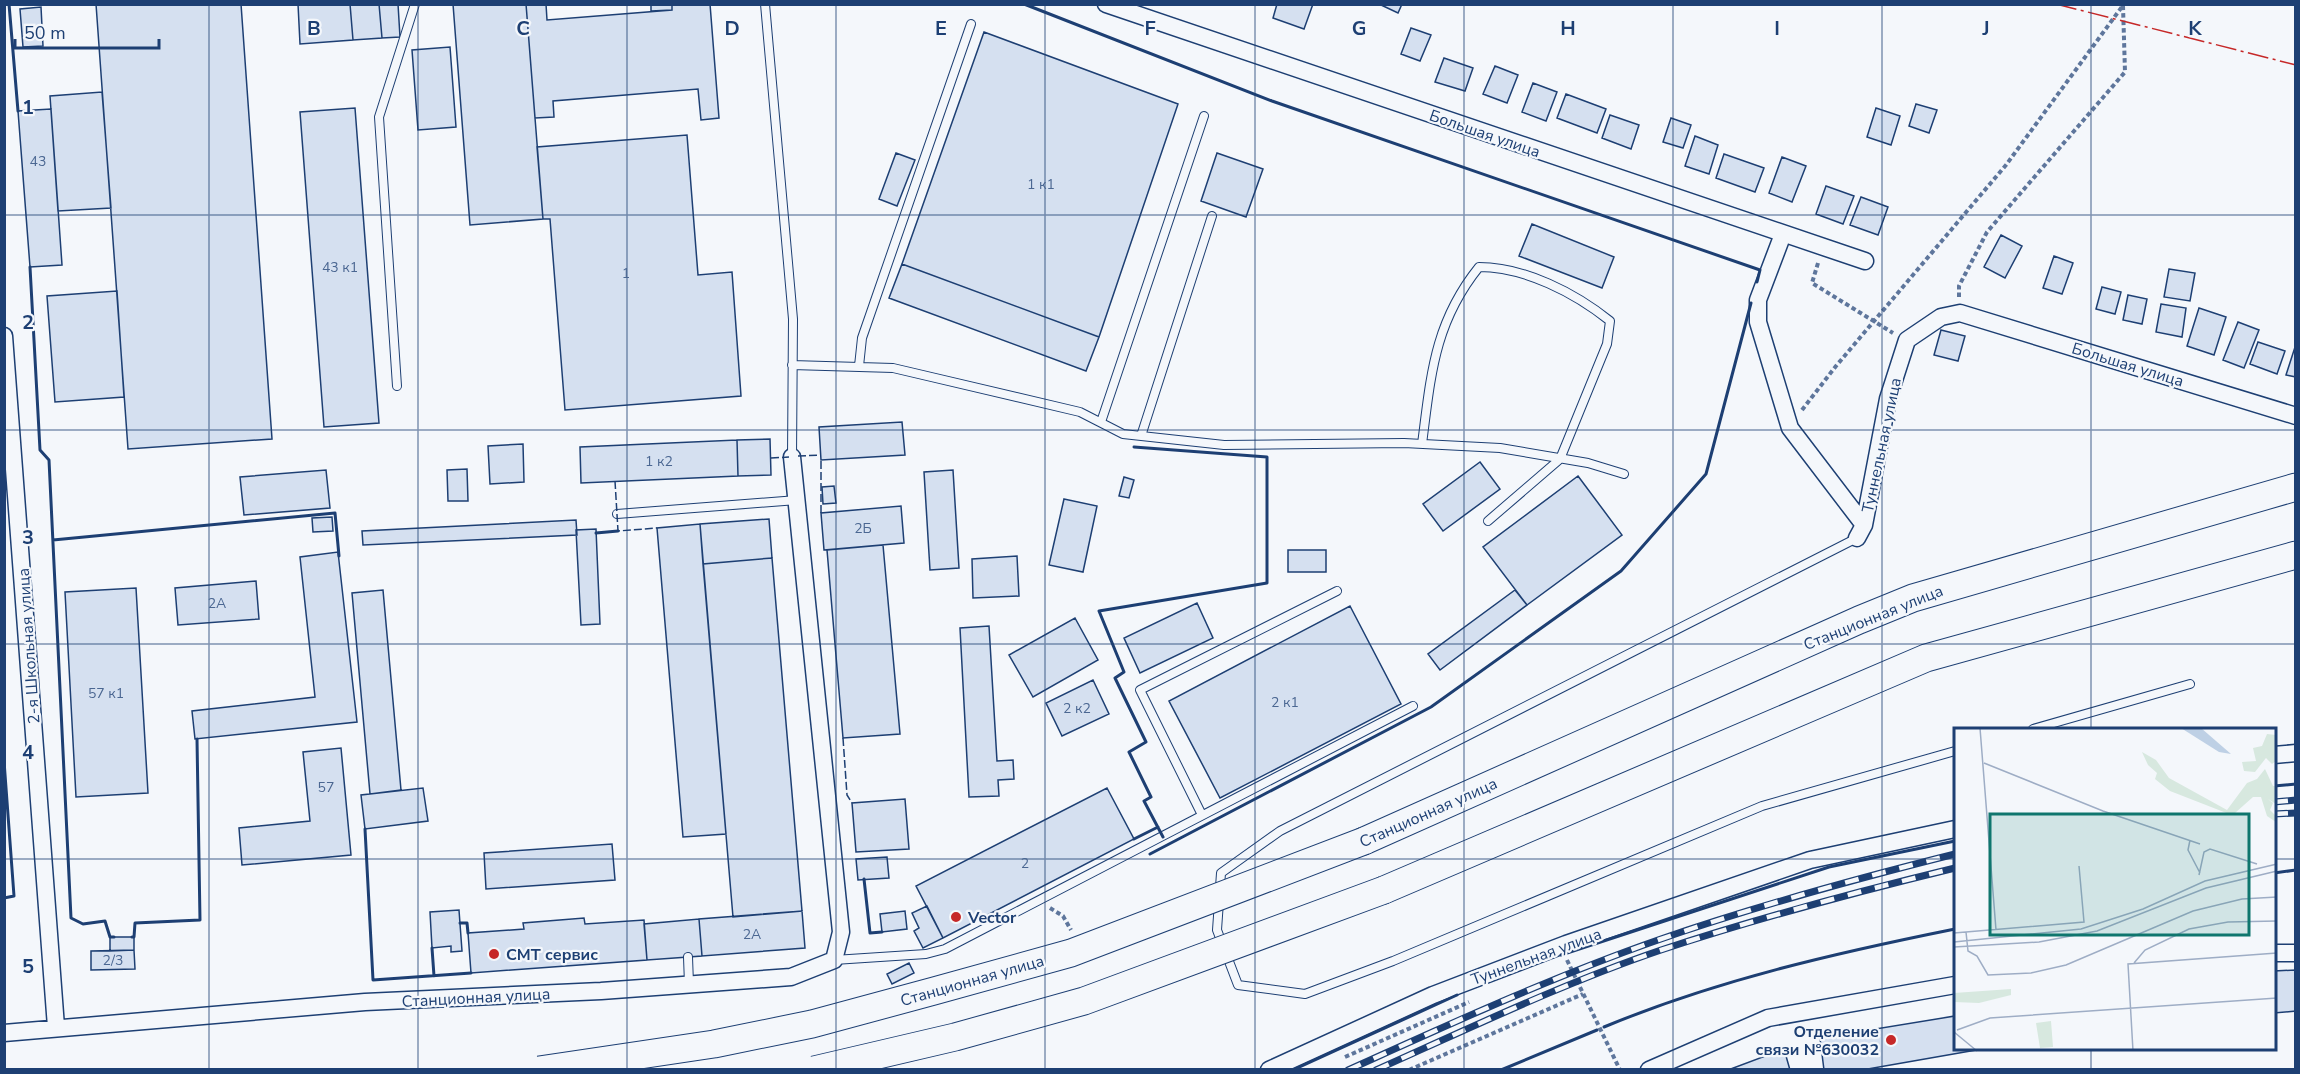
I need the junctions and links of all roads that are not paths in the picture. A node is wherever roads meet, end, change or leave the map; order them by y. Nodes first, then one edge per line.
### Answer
1 (414, 4) edge
2 (765, 4) edge
3 (1106, 4) edge
4 (971, 24) dead end
5 (1204, 116) dead end
6 (1212, 216) dead end
7 (1783, 234) junction
8 (1865, 261) dead end
9 (4, 336) edge
10 (1907, 340) joint
11 (792, 365) junction
12 (859, 366) junction
13 (397, 386) dead end
14 (2295, 416) edge
15 (1101, 422) junction
16 (1141, 436) junction
17 (1422, 444) junction
18 (792, 457) joint
19 (1560, 459) junction
20 (1624, 474) dead end
21 (2295, 487) edge
22 (797, 500) junction
23 (617, 514) dead end
24 (1488, 521) dead end
25 (1861, 532) junction
26 (2295, 555) edge
27 (1337, 591) dead end
28 (2190, 684) dead end
29 (1413, 706) dead end
30 (2036, 728) edge
31 (1954, 751) edge
32 (2295, 753) edge
33 (2276, 754) edge
34 (1202, 815) junction
35 (1954, 829) edge
36 (2295, 953) edge
37 (2276, 954) edge
38 (688, 957) dead end
39 (834, 960) junction
40 (689, 984) junction
41 (1954, 985) edge
42 (56, 1027) junction
43 (4, 1033) edge
44 (539, 1070) edge
45 (814, 1070) edge
46 (1269, 1070) edge
47 (1649, 1070) edge

1 - 13 lane
2 - 11 lane
3 - 7 street, Большая улица
4 - 12 lane
5 - 15 lane
6 - 16 lane
7 - 8 street, Большая улица
7 - 25 street
9 - 42 street, 2-я Школьная улица
10 - 14 street, Большая улица
10 - 25 street, Туннельная улица
11 - 12 lane
11 - 18 lane
12 - 15 lane
15 - 16 lane
16 - 17 lane
17 - 19 lane
17 - 19 lane
18 - 22 street
19 - 20 lane
19 - 24 lane
21 - 44 main road, Станционная улица, bridge
22 - 23 lane
22 - 39 street
25 - 31 lane
26 - 45 main road, bridge
27 - 34 lane
28 - 30 lane
29 - 34 lane
32 - 33 street
34 - 39 lane
35 - 46 street, Туннельная улица
36 - 37 street
38 - 40 lane
39 - 40 street, Станционная улица
40 - 42 street, Станционная улица
41 - 47 street
42 - 43 street, Станционная улица

